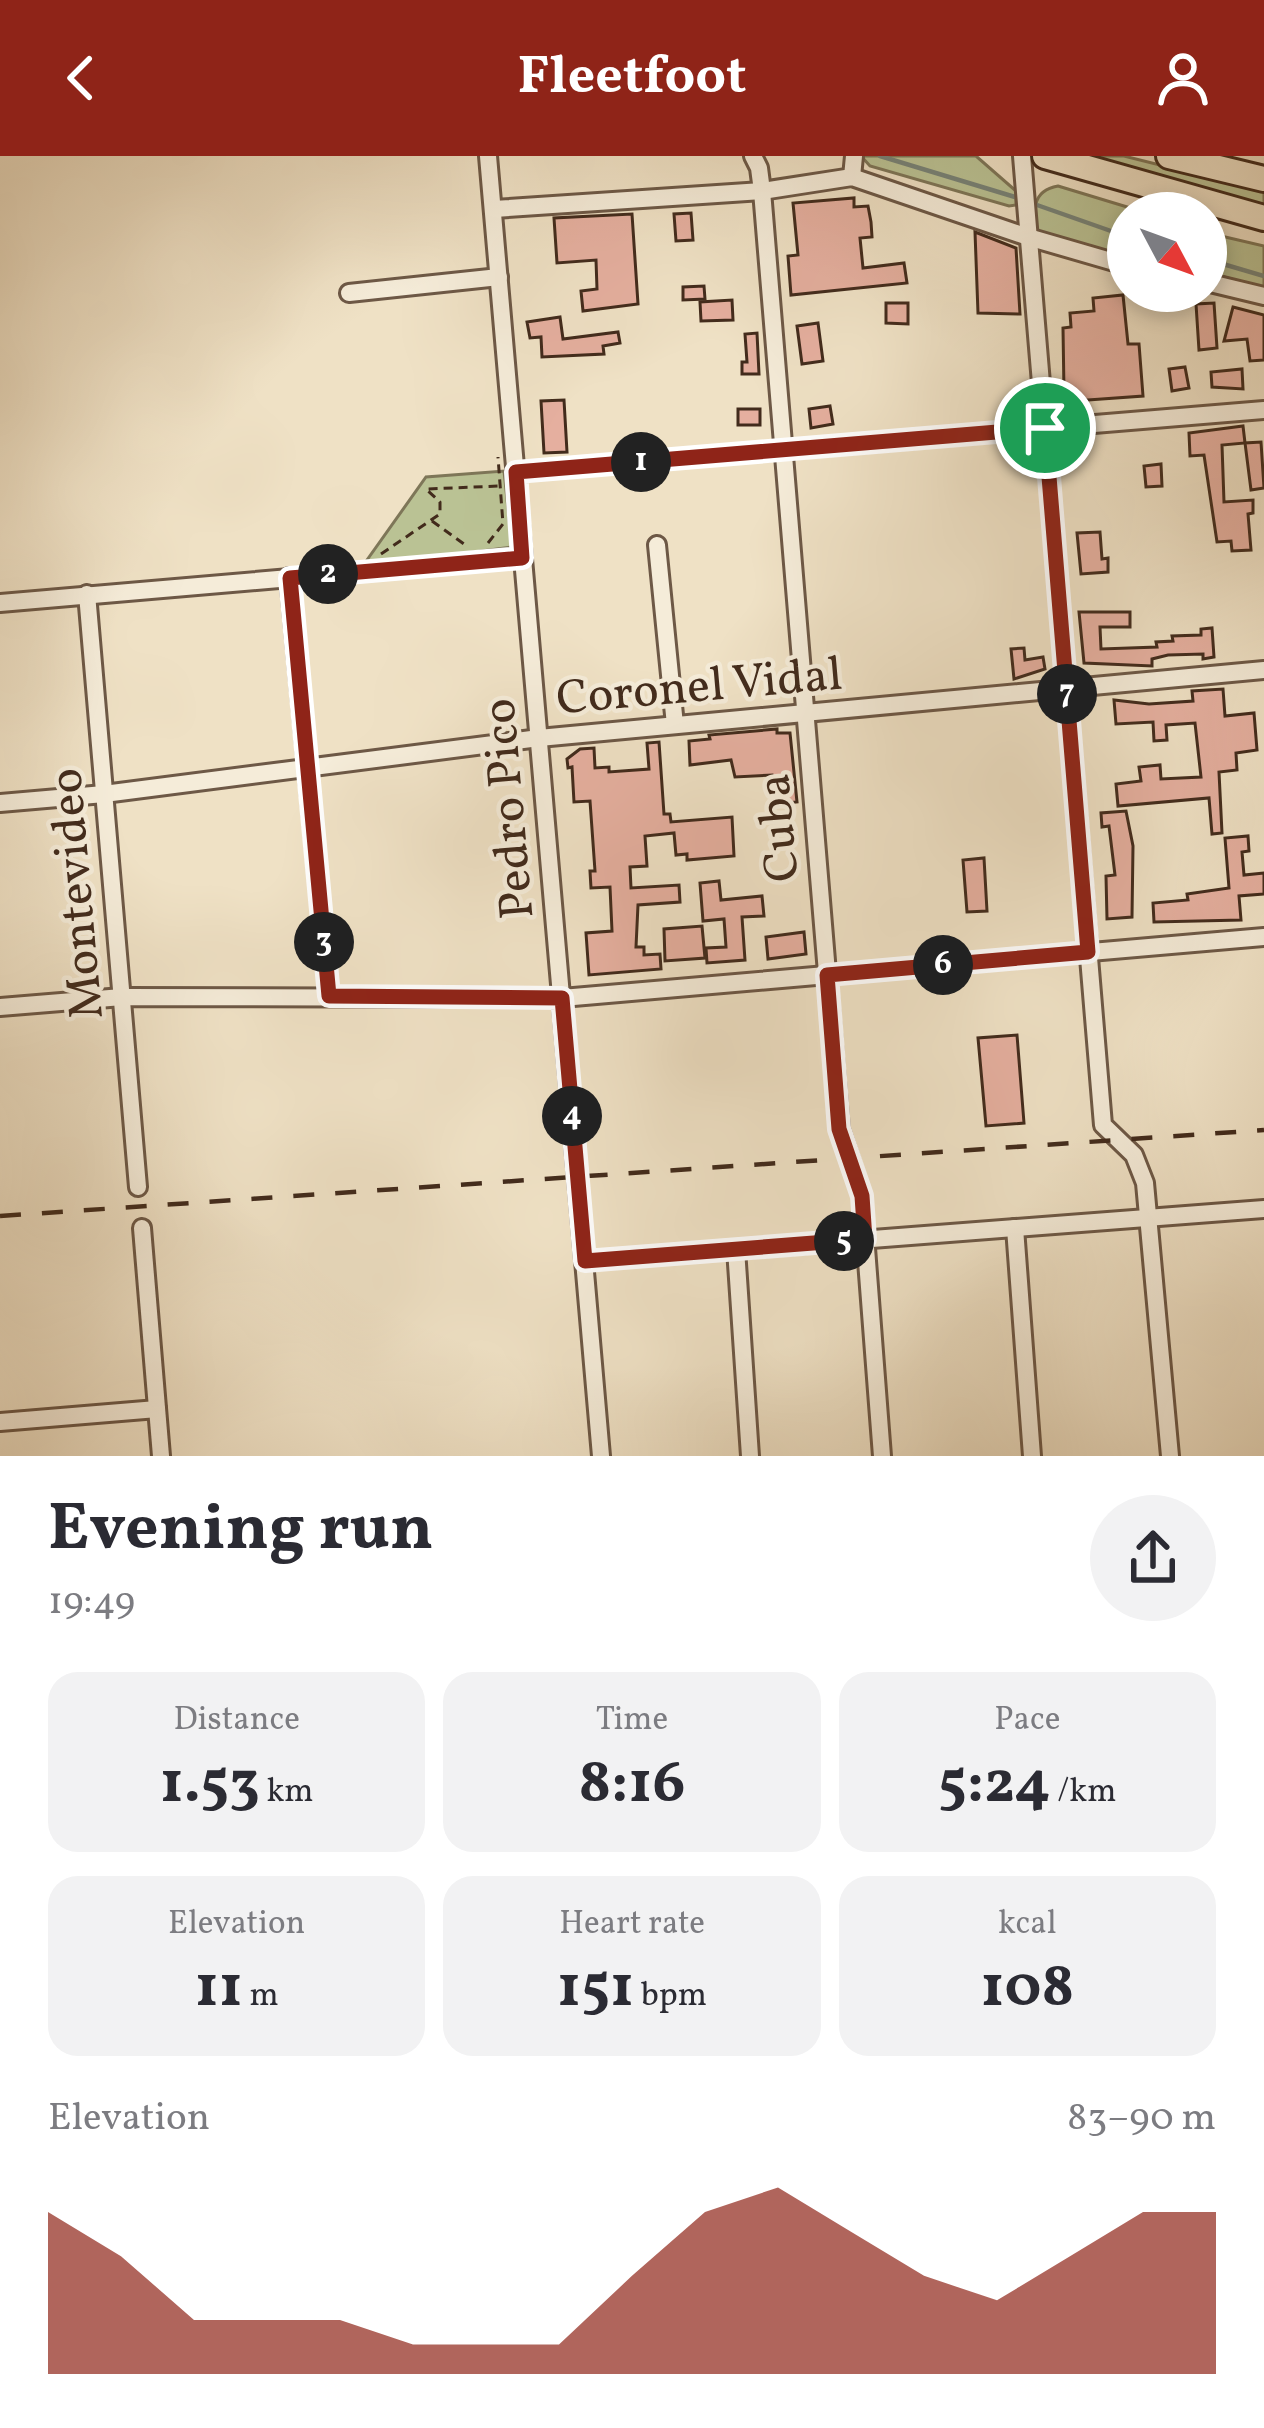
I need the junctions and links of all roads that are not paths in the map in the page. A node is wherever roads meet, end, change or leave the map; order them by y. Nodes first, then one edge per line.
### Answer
1 (488, 156) edge
2 (753, 156) edge
3 (854, 156) edge
4 (1022, 156) edge
5 (1045, 156) edge
6 (1169, 156) edge
7 (852, 176) junction
8 (1264, 179) edge
9 (762, 190) junction
10 (1154, 192) edge
11 (494, 209) junction
12 (1227, 212) edge
13 (1264, 218) edge
14 (1028, 237) junction
15 (1107, 260) edge
16 (499, 277) junction
17 (1227, 287) edge
18 (349, 293) dead end
19 (1264, 296) edge
20 (1264, 410) edge
21 (1045, 428) junction
22 (784, 450) junction
23 (516, 472) junction
24 (657, 545) dead end
25 (522, 558) junction
26 (290, 578) junction
27 (87, 595) junction
28 (0, 603) edge
29 (1264, 670) edge
30 (1066, 688) junction
31 (806, 713) junction
32 (675, 725) junction
33 (539, 738) junction
34 (308, 768) junction
35 (104, 794) junction
36 (0, 803) edge
37 (1264, 937) edge
38 (1088, 952) junction
39 (827, 975) junction
40 (329, 996) junction
41 (122, 997) junction
42 (562, 998) junction
43 (0, 1007) edge
44 (138, 1187) dead end
45 (1264, 1209) edge
46 (1150, 1218) junction
47 (142, 1228) dead end
48 (1015, 1228) junction
49 (865, 1239) junction
50 (736, 1249) junction
51 (585, 1261) junction
52 (157, 1409) junction
53 (0, 1422) edge
54 (161, 1456) edge
55 (602, 1456) edge
56 (750, 1456) edge
57 (882, 1456) edge
58 (1032, 1456) edge
59 (1170, 1456) edge

1 - 11 street, Pedro Pico
2 - 9 street, Cuba
3 - 7 street
4 - 14 street
5 - 10 highway
6 - 8 highway
7 - 9 street
7 - 14 street
9 - 11 street
9 - 22 street, Cuba
11 - 16 street, Pedro Pico
12 - 13 highway
14 - 15 street
14 - 21 street
16 - 18 street
16 - 23 street, Pedro Pico
17 - 19 street
20 - 21 street
21 - 22 street
21 - 30 street
22 - 23 street
22 - 31 street, Cuba
23 - 25 street, Pedro Pico
24 - 32 street
25 - 26 street
25 - 33 street, Pedro Pico
26 - 27 street
26 - 34 street
27 - 28 street
27 - 35 street, Montevideo
29 - 30 street, Coronel Vidal
30 - 31 street, Coronel Vidal
30 - 38 street
31 - 32 street, Coronel Vidal
31 - 39 street, Cuba
32 - 33 street, Coronel Vidal
33 - 34 street, Coronel Vidal
33 - 42 street, Pedro Pico
34 - 35 street, Coronel Vidal
34 - 40 street
35 - 36 street, Coronel Vidal
35 - 41 street, Montevideo
37 - 38 street
38 - 39 street
38 - 46 street
39 - 42 street
39 - 49 street, Cuba
40 - 41 street
40 - 42 street
41 - 43 street
41 - 44 street, Montevideo
42 - 51 street, Pedro Pico
45 - 46 street
46 - 48 street
46 - 59 street
47 - 52 street
48 - 49 street
48 - 58 street
49 - 50 street
49 - 57 street, Cuba
50 - 51 street
50 - 56 street
51 - 55 street, Pedro Pico
52 - 53 street
52 - 54 street

